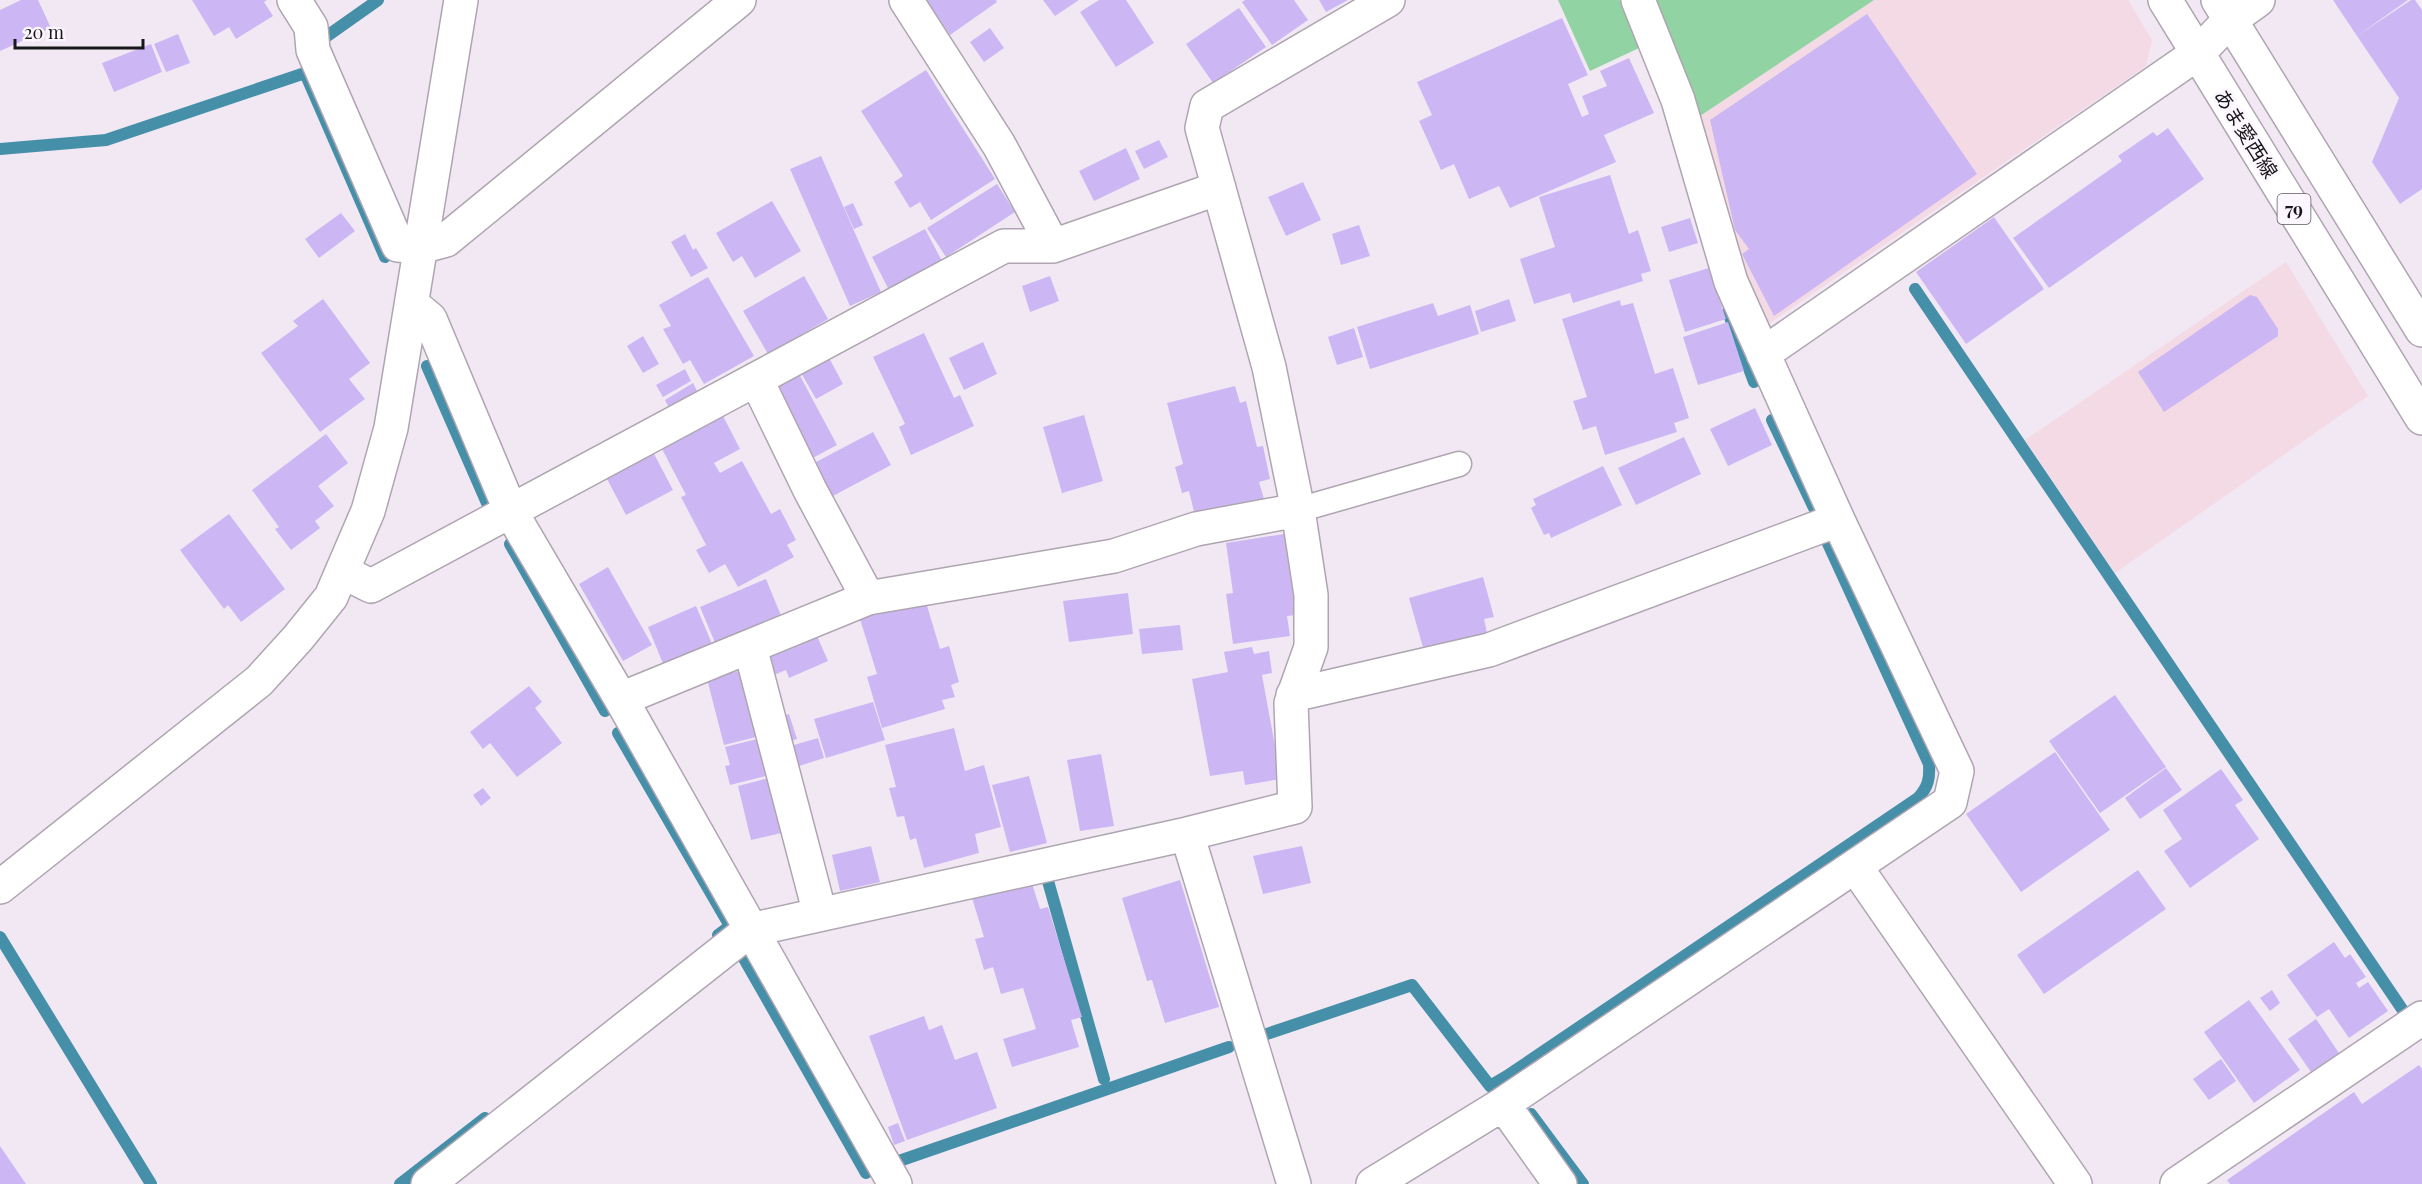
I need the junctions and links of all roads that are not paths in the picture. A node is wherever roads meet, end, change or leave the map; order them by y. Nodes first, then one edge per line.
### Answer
1 (294, 0) edge
2 (460, 0) edge
3 (739, 0) edge
4 (906, 0) edge
5 (1388, 0) edge
6 (1638, 0) edge
7 (2165, 0) edge
8 (2258, 0) edge
9 (2224, 10) edge
10 (2198, 53) junction
11 (1219, 188) junction
12 (1053, 246) junction
13 (420, 247) junction
14 (412, 304) junction
15 (2422, 330) edge
16 (1763, 354) junction
17 (756, 380) junction
18 (2422, 418) edge
19 (1459, 464) dead end
20 (1298, 510) junction
21 (511, 512) junction
22 (1839, 520) junction
23 (343, 572) junction
24 (868, 597) junction
25 (750, 647) junction
26 (1293, 695) junction
27 (621, 699) junction
28 (1187, 834) junction
29 (1855, 866) junction
30 (0, 887) edge
31 (820, 914) junction
32 (750, 930) junction
33 (2422, 1018) edge
34 (1503, 1104) junction
35 (428, 1184) edge
36 (895, 1184) edge
37 (1294, 1184) edge
38 (1373, 1184) edge
39 (1560, 1184) edge
40 (2075, 1184) edge
41 (2177, 1184) edge

1 - 13 street
2 - 13 street
3 - 13 street
4 - 12 street
5 - 11 street
6 - 16 street
7 - 10 street, あま愛西線 / 79
8 - 9 street
9 - 10 street
9 - 15 street, 79
10 - 16 street
10 - 18 street, あま愛西線 / 79
11 - 12 street
11 - 20 street
12 - 17 street
13 - 14 street
14 - 21 street
14 - 23 street
16 - 22 street
17 - 21 street
17 - 24 street
19 - 20 lane
20 - 24 street
20 - 26 street
21 - 23 street
21 - 27 street
22 - 26 street
22 - 29 street
23 - 30 street
24 - 25 street
25 - 27 street
25 - 31 street
26 - 28 street
27 - 32 street
28 - 31 street
28 - 37 street
29 - 34 street
29 - 40 street
31 - 32 street
32 - 35 street
32 - 36 street
33 - 41 street
34 - 38 street
34 - 39 street

